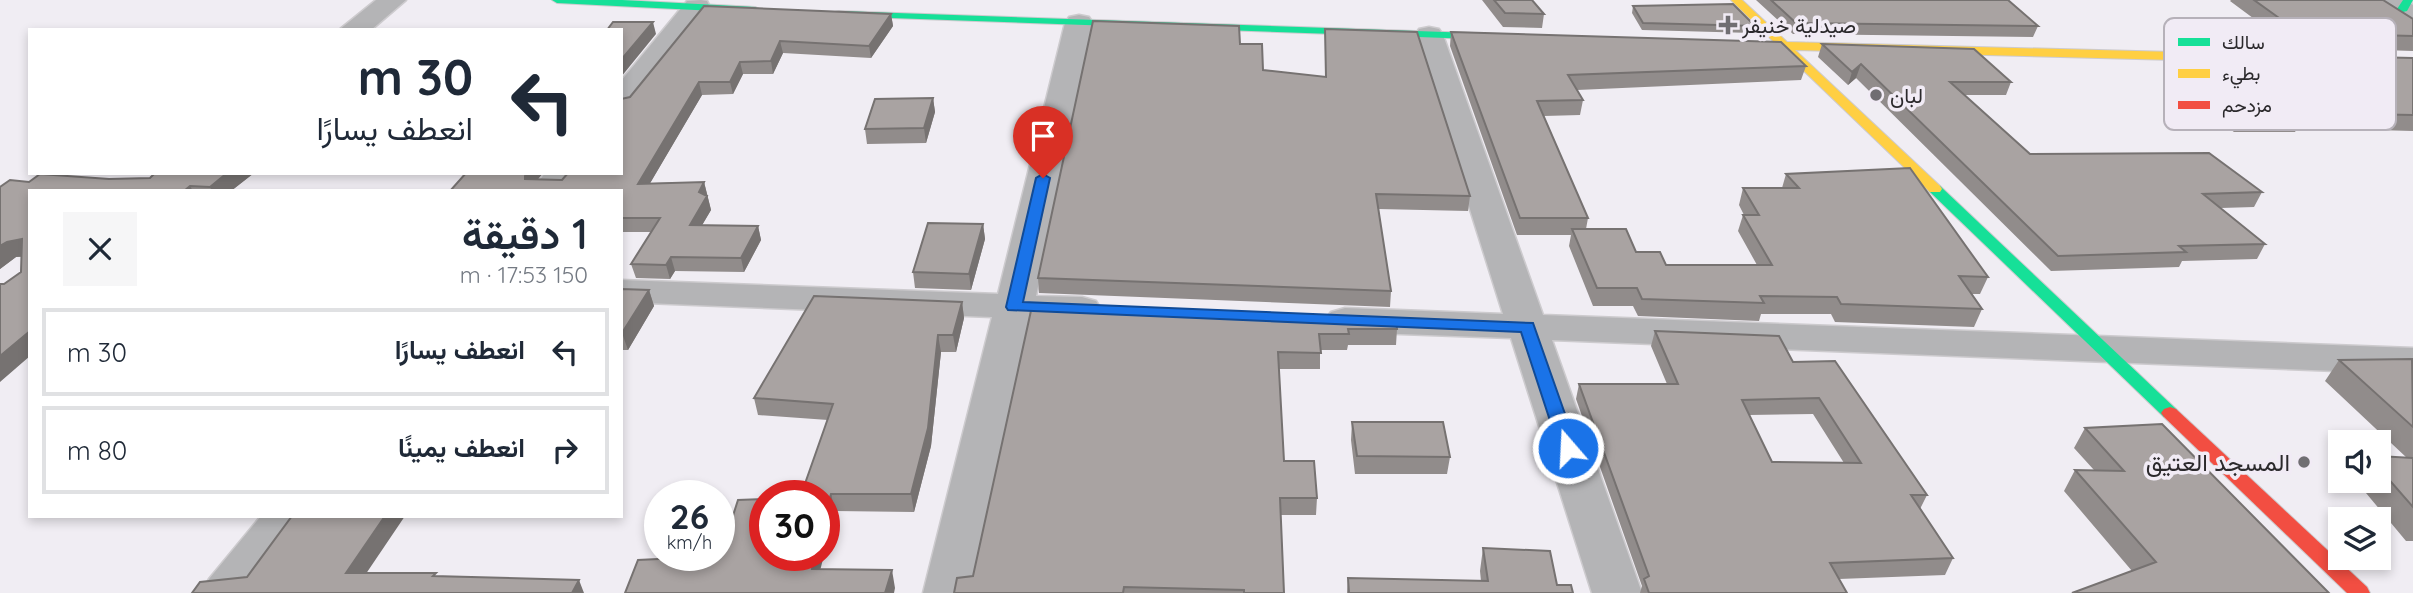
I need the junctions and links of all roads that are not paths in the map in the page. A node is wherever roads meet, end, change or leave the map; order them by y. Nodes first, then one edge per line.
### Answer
1 (393, 0) edge
2 (557, 0) edge
3 (1736, 0) edge
4 (696, 7) junction
5 (765, 10) edge
6 (820, 13) edge
7 (1079, 23) junction
8 (356, 28) edge
9 (1429, 35) junction
10 (1525, 38) edge
11 (1732, 44) edge
12 (1787, 46) junction
13 (2164, 56) edge
14 (623, 98) edge
15 (561, 175) edge
16 (551, 189) edge
17 (623, 291) edge
18 (1014, 307) junction
19 (1111, 311) edge
20 (1305, 318) edge
21 (1527, 327) junction
22 (2102, 345) junction
23 (2413, 361) edge
24 (286, 518) edge
25 (226, 593) edge
26 (948, 593) edge
27 (1616, 593) edge
28 (2360, 593) edge

1 - 8 street
2 - 4 street
3 - 12 street
4 - 5 street
4 - 14 street
6 - 7 street
7 - 9 street
7 - 18 street
9 - 10 street
9 - 21 street
11 - 12 street
12 - 13 street
12 - 22 street
15 - 16 street
17 - 18 street
18 - 19 street
18 - 26 street
20 - 21 street
21 - 22 street
21 - 27 street
22 - 23 street
22 - 28 street
24 - 25 street

